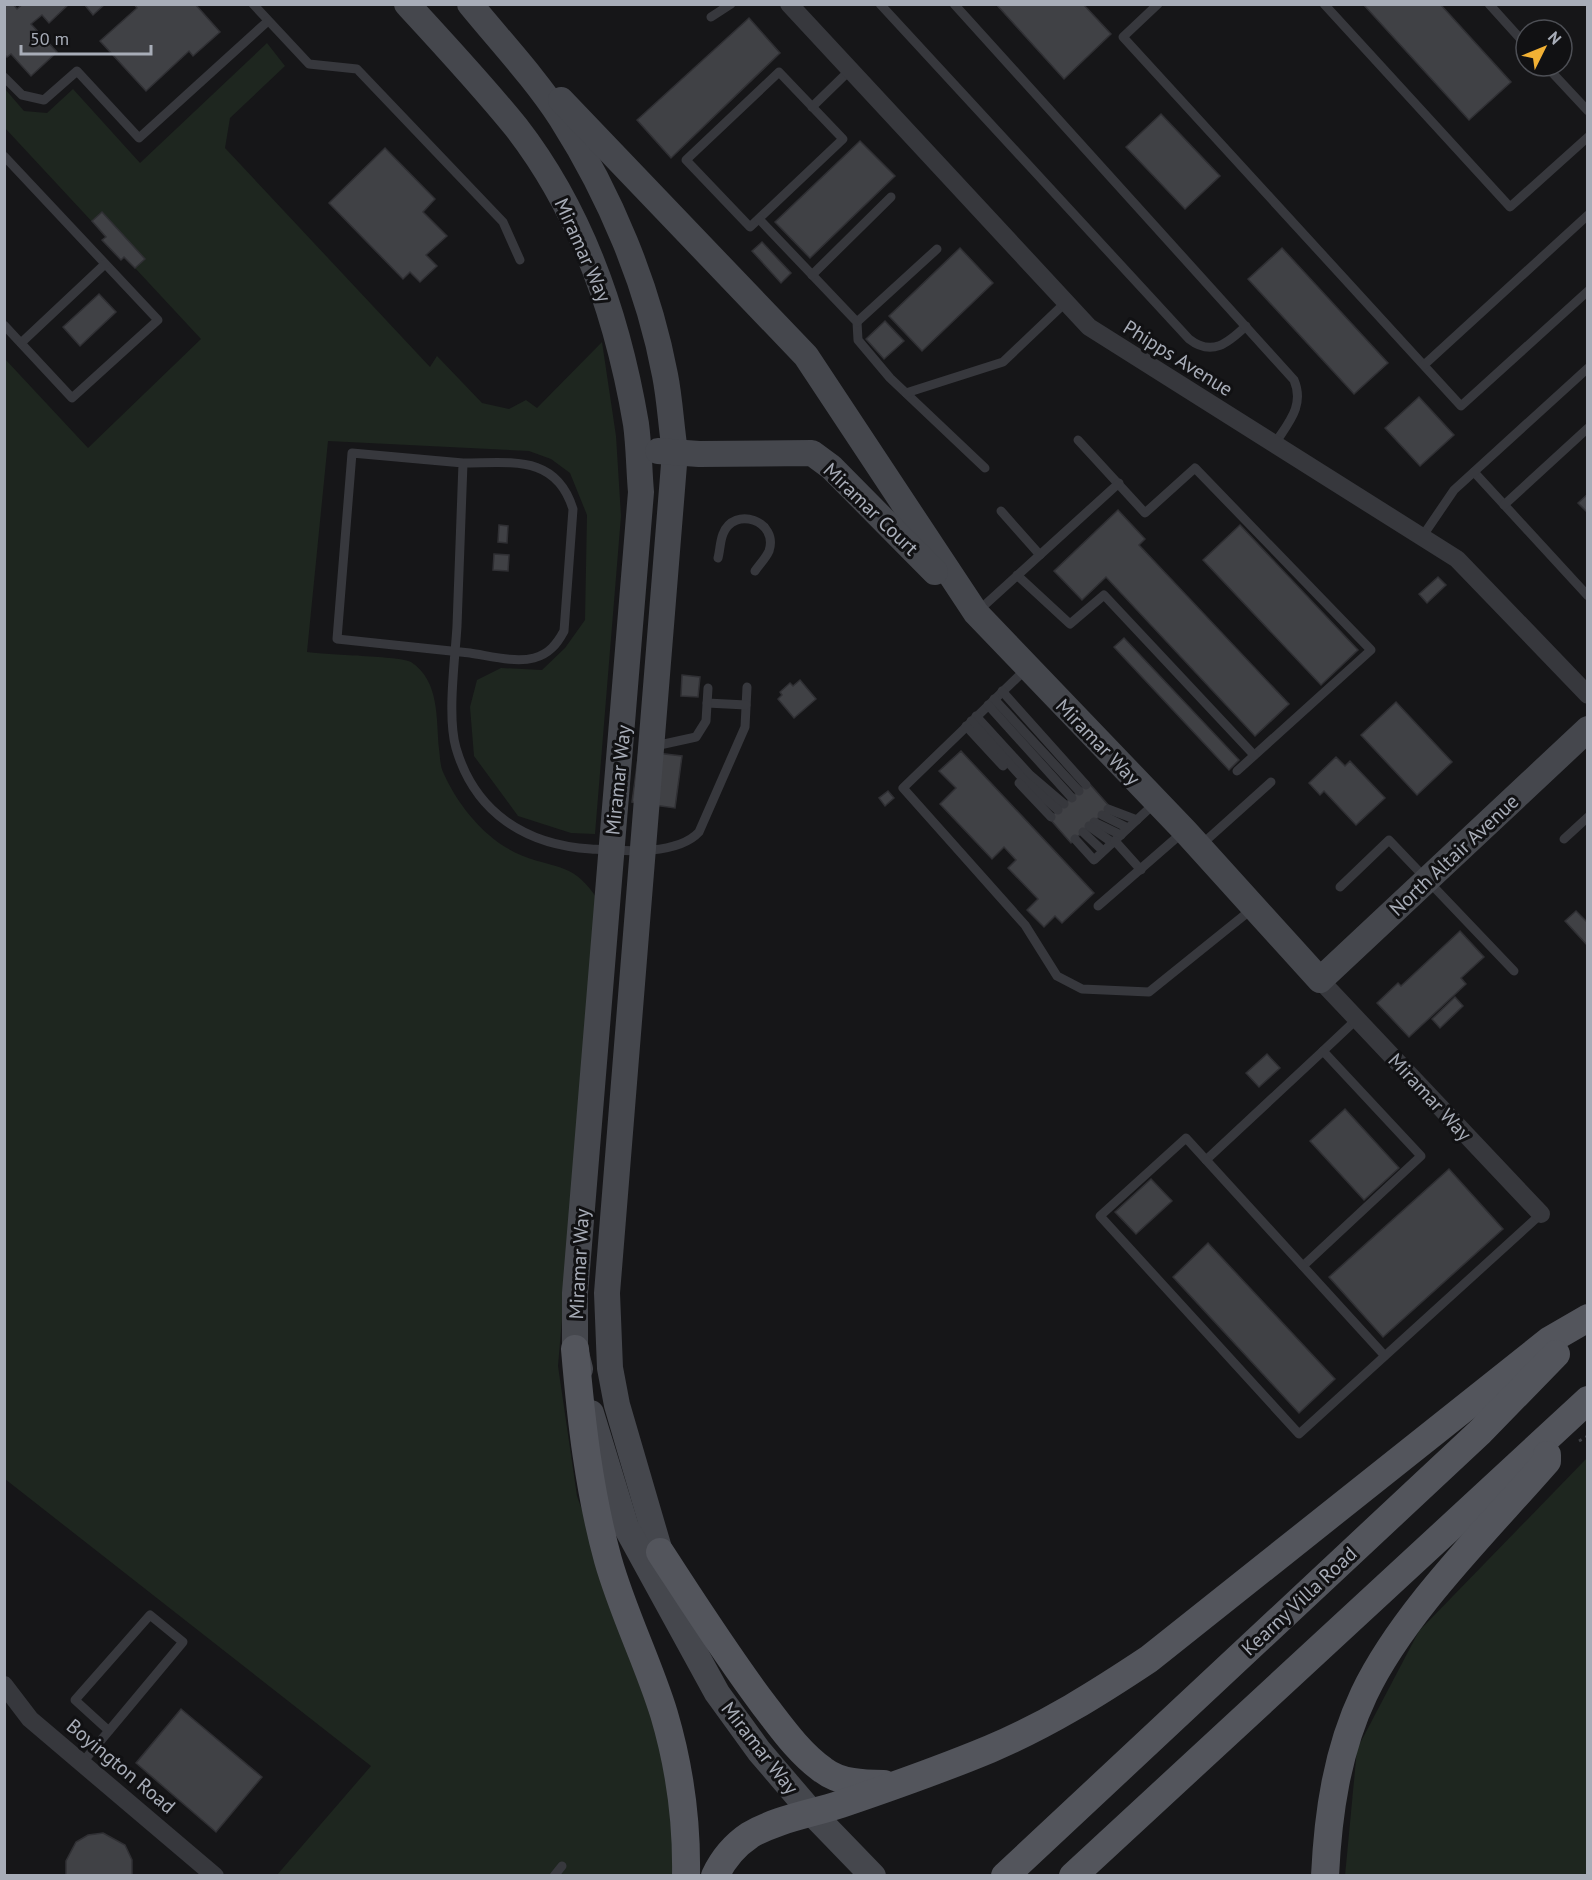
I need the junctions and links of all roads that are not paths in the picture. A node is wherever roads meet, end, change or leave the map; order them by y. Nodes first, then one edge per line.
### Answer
1 (253, 4) edge
2 (407, 4) edge
3 (470, 4) edge
4 (731, 4) edge
5 (789, 4) edge
6 (880, 4) edge
7 (954, 4) edge
8 (1158, 4) edge
9 (1324, 4) edge
10 (1489, 4) edge
11 (711, 17) dead end
12 (268, 21) junction
13 (1514, 32) edge
14 (850, 70) junction
15 (4, 77) edge
16 (1557, 78) edge
17 (812, 107) junction
18 (1587, 111) edge
19 (1587, 137) edge
20 (7, 162) edge
21 (891, 197) dead end
22 (1587, 215) edge
23 (759, 219) junction
24 (937, 249) dead end
25 (520, 260) dead end
26 (105, 264) junction
27 (812, 275) junction
28 (1587, 291) edge
29 (1066, 302) junction
30 (857, 322) junction
31 (4, 325) edge
32 (1246, 326) junction
33 (21, 343) junction
34 (1424, 365) junction
35 (1587, 368) edge
36 (906, 393) junction
37 (1587, 428) edge
38 (1078, 440) dead end
39 (1274, 445) junction
40 (638, 449) junction
41 (675, 452) junction
42 (463, 463) junction
43 (985, 468) dead end
44 (1474, 472) junction
45 (1119, 483) junction
46 (1504, 505) junction
47 (1001, 511) dead end
48 (1422, 537) junction
49 (1040, 555) junction
50 (718, 558) dead end
51 (755, 571) dead end
52 (1017, 575) junction
53 (1587, 596) edge
54 (976, 613) junction
55 (456, 652) junction
56 (1027, 668) junction
57 (747, 687) dead end
58 (708, 688) dead end
59 (1002, 691) junction
60 (1587, 695) edge
61 (991, 702) junction
62 (707, 703) junction
63 (746, 705) junction
64 (971, 721) junction
65 (1587, 729) edge
66 (652, 746) junction
67 (1254, 755) junction
68 (1237, 771) dead end
69 (1271, 782) dead end
70 (1068, 801) junction
71 (1157, 802) junction
72 (1587, 817) edge
73 (1137, 820) junction
74 (1095, 821) junction
75 (1119, 837) junction
76 (1075, 839) dead end
77 (1192, 839) junction
78 (1563, 839) dead end
79 (611, 850) junction
80 (642, 850) junction
81 (1103, 851) junction
82 (1141, 870) junction
83 (1427, 880) junction
84 (1340, 887) dead end
85 (1098, 906) dead end
86 (1254, 907) junction
87 (1514, 971) dead end
88 (1320, 980) junction
89 (1357, 1019) junction
90 (1323, 1051) junction
91 (1206, 1160) junction
92 (1541, 1214) joint
93 (1303, 1266) junction
94 (1587, 1318) edge
95 (1587, 1323) edge
96 (575, 1349) junction
97 (1385, 1356) junction
98 (1587, 1400) edge
99 (1550, 1435) junction
100 (660, 1552) junction
101 (668, 1604) junction
102 (4, 1686) edge
103 (109, 1731) junction
104 (82, 1763) junction
105 (892, 1784) junction
106 (812, 1813) junction
107 (562, 1866) dead end
108 (215, 1875) edge
109 (554, 1875) edge
110 (686, 1875) edge
111 (715, 1875) edge
112 (873, 1875) edge
113 (1005, 1875) edge
114 (1073, 1875) edge
115 (1325, 1875) edge

1 - 12 lane
2 - 40 main road, Miramar Way
3 - 41 main road, Miramar Way
3 - 54 main road, Miramar Way
4 - 11 lane
5 - 14 street, Phipps Avenue
6 - 32 lane
7 - 32 lane
8 - 34 lane
9 - 19 lane
10 - 13 lane
12 - 15 lane
12 - 25 lane
14 - 17 lane
14 - 29 street, Phipps Avenue
16 - 18 lane
17 - 23 lane
17 - 23 lane
20 - 26 lane
21 - 27 lane
22 - 34 lane
23 - 27 lane
24 - 30 lane
26 - 33 lane
26 - 33 lane
27 - 30 lane
28 - 34 lane
29 - 36 lane
29 - 39 street, Phipps Avenue
30 - 36 lane
31 - 33 lane
32 - 39 lane
35 - 44 lane
36 - 43 lane
37 - 46 lane
38 - 45 lane
39 - 48 street, Phipps Avenue
40 - 41 main road, Miramar Court
40 - 79 main road, Miramar Way
41 - 54 main road, Miramar Court
41 - 66 main road, Miramar Way
42 - 55 lane
42 - 55 lane
42 - 55 lane
44 - 46 lane
44 - 48 lane
45 - 49 lane
45 - 67 lane
46 - 53 lane
47 - 49 lane
48 - 60 street, Phipps Avenue
49 - 52 lane
50 - 51 lane
52 - 54 lane
52 - 67 lane
54 - 56 main road, Miramar Way
55 - 79 lane
56 - 59 lane
56 - 71 main road, Miramar Way
57 - 63 lane
58 - 62 lane
59 - 61 lane
59 - 70 lane
61 - 64 lane
61 - 70 lane
62 - 63 lane
62 - 66 lane
63 - 80 lane
64 - 70 lane
64 - 70 lane
64 - 86 lane
65 - 83 main road, North Altair Avenue
66 - 80 main road, Miramar Way
67 - 68 lane
69 - 77 lane
71 - 73 lane
71 - 77 main road, Miramar Way
72 - 78 lane
73 - 74 lane
73 - 75 lane
74 - 75 lane
74 - 75 lane
74 - 81 lane
75 - 81 lane
75 - 82 lane
76 - 81 lane
77 - 82 lane
77 - 86 main road, Miramar Way
79 - 80 lane
79 - 96 main road, Miramar Way
80 - 100 main road, Miramar Way
82 - 85 lane
83 - 84 lane
83 - 87 lane
83 - 88 main road, North Altair Avenue
86 - 88 main road, Miramar Way
88 - 89 street, Miramar Way
89 - 90 lane
89 - 92 street, Miramar Way
90 - 91 lane
90 - 93 lane
91 - 93 lane
91 - 97 lane
92 - 97 lane
93 - 97 lane
94 - 105 main road
95 - 113 main road, Kearny Villa Road
96 - 101 main road, Miramar Way
96 - 110 main road
98 - 99 main road
99 - 114 main road
99 - 115 main road
100 - 101 main road, Miramar Way
100 - 105 main road
101 - 106 main road, Miramar Way
102 - 104 street, Boyington Road
103 - 103 lane
103 - 104 lane
104 - 108 street, Boyington Road
105 - 106 main road
106 - 111 main road
106 - 112 main road, Miramar Way
107 - 109 lane

